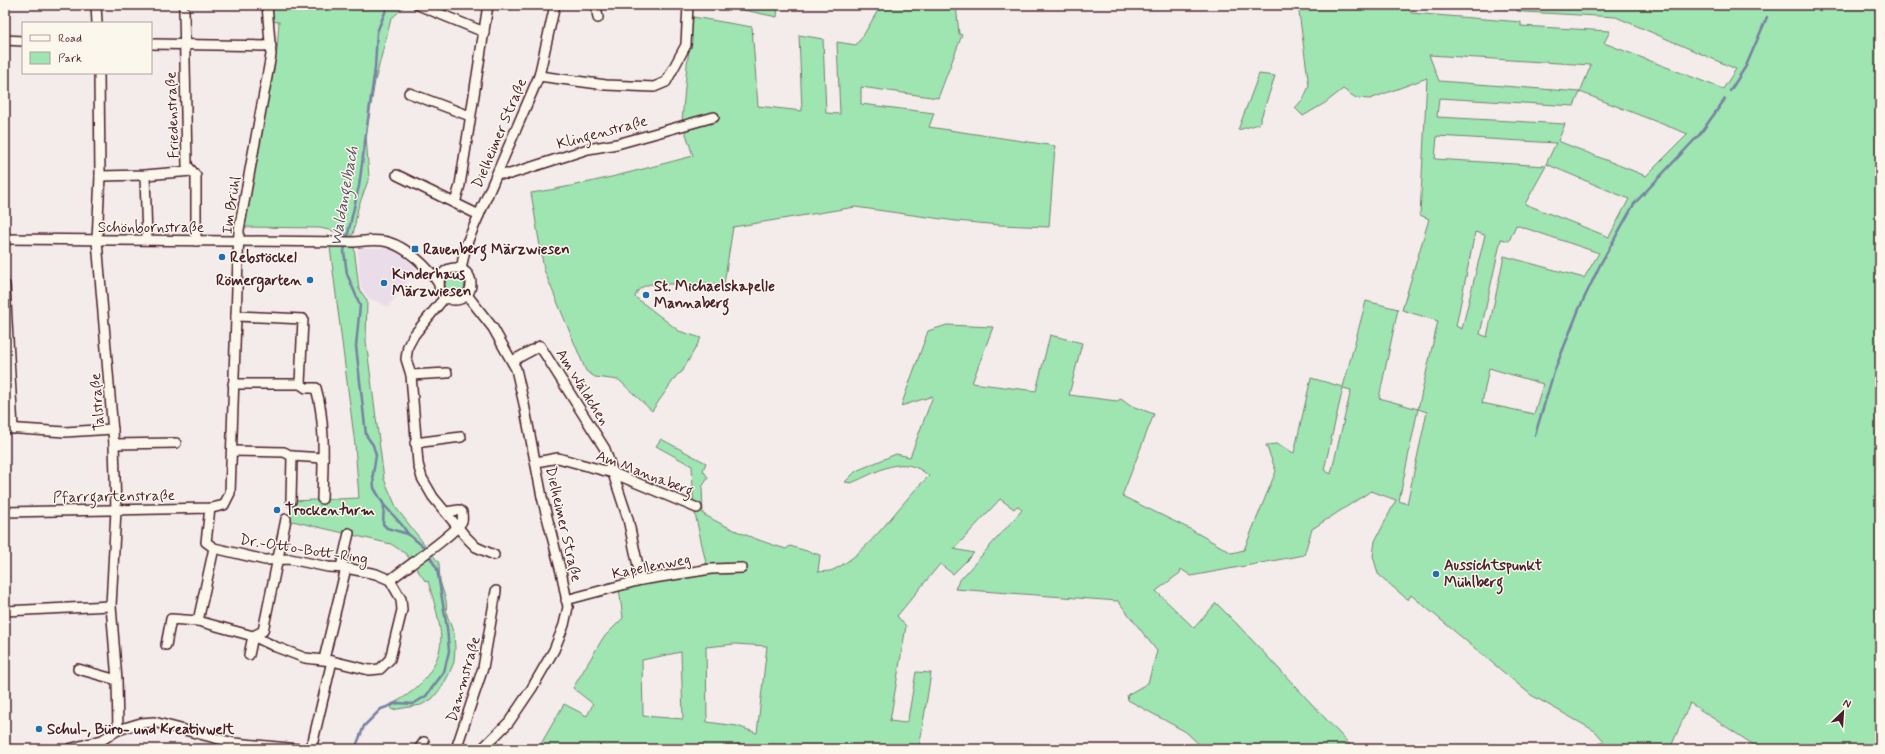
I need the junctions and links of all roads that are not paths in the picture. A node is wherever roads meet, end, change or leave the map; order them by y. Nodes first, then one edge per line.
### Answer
1 (96, 5) edge
2 (267, 5) edge
3 (418, 5) edge
4 (488, 5) edge
5 (555, 5) edge
6 (596, 5) edge
7 (688, 5) edge
8 (184, 10) dead end
9 (598, 18) dead end
10 (97, 22) edge
11 (484, 32) junction
12 (5, 40) edge
13 (22, 41) edge
14 (152, 44) edge
15 (184, 44) junction
16 (271, 46) junction
17 (99, 74) edge
18 (539, 76) junction
19 (409, 93) dead end
20 (470, 116) junction
21 (714, 117) dead end
22 (192, 171) junction
23 (498, 172) junction
24 (145, 175) junction
25 (397, 175) dead end
26 (100, 176) junction
27 (455, 203) junction
28 (479, 215) junction
29 (5, 239) edge
30 (97, 240) junction
31 (147, 240) junction
32 (196, 241) junction
33 (239, 241) junction
34 (461, 269) junction
35 (431, 273) junction
36 (444, 273) junction
37 (439, 284) junction
38 (5, 285) edge
39 (467, 295) junction
40 (445, 297) junction
41 (236, 316) junction
42 (516, 359) junction
43 (447, 373) dead end
44 (411, 375) junction
45 (233, 384) junction
46 (300, 384) junction
47 (9, 428) edge
48 (113, 429) junction
49 (461, 437) dead end
50 (415, 442) junction
51 (176, 443) dead end
52 (114, 444) junction
53 (232, 451) junction
54 (292, 456) junction
55 (323, 458) junction
56 (536, 462) junction
57 (613, 473) junction
58 (322, 500) dead end
59 (291, 501) dead end
60 (224, 505) joint
61 (210, 508) junction
62 (697, 508) dead end
63 (116, 510) junction
64 (5, 512) edge
65 (286, 519) dead end
66 (457, 527) junction
67 (349, 533) dead end
68 (214, 548) junction
69 (494, 555) dead end
70 (277, 559) junction
71 (344, 568) junction
72 (742, 568) dead end
73 (390, 580) junction
74 (641, 580) junction
75 (496, 592) dead end
76 (566, 600) junction
77 (111, 606) junction
78 (5, 611) edge
79 (198, 621) junction
80 (253, 636) junction
81 (166, 646) dead end
82 (249, 655) dead end
83 (328, 660) junction
84 (78, 669) dead end
85 (117, 680) junction
86 (118, 730) junction
87 (104, 744) edge
88 (69, 749) edge
89 (299, 749) edge
90 (308, 749) edge
91 (456, 749) edge
92 (482, 749) edge

1 - 10 street
2 - 16 street, Im Brühl
3 - 11 street
4 - 11 street
5 - 18 street, Dielheimer Straße
6 - 9 street
7 - 18 street
8 - 15 street, Friedenstraße
11 - 20 street
12 - 13 street
14 - 15 street
15 - 16 street
15 - 22 street, Friedenstraße
16 - 33 street, Im Brühl
17 - 26 street, Talstraße
18 - 23 street, Dielheimer Straße
19 - 20 street
20 - 27 street
21 - 23 street, Klingenstraße
22 - 24 street
22 - 32 street, Friedenstraße
23 - 28 street, Dielheimer Straße
24 - 26 street
24 - 31 street
25 - 27 street
26 - 30 street, Talstraße
27 - 28 street
28 - 34 street, Dielheimer Straße
29 - 30 street, Schönbornstraße
30 - 31 street, Schönbornstraße
30 - 48 street, Talstraße
31 - 32 street, Schönbornstraße
32 - 33 street, Schönbornstraße
33 - 35 street, Schönbornstraße
33 - 41 street, Im Brühl
34 - 36 street
34 - 39 street
35 - 36 street
35 - 37 street, Schönbornstraße
36 - 37 street
37 - 40 street
38 - 47 street
39 - 40 street
39 - 42 street, Dielheimer Straße
40 - 44 street
41 - 45 street, Im Brühl
41 - 46 street
42 - 56 street, Dielheimer Straße
42 - 57 street, Am Wäldchen
43 - 44 street
44 - 50 street
45 - 46 street
45 - 53 street, Im Brühl
46 - 55 street
47 - 48 street
48 - 52 street, Talstraße
49 - 50 street
50 - 66 street
51 - 52 street
52 - 63 street, Talstraße
53 - 54 street
53 - 60 street, Im Brühl
54 - 55 street
54 - 59 street
55 - 58 street
56 - 57 street, Am Mannaberg
56 - 76 street, Dielheimer Straße
57 - 62 street, Am Mannaberg
57 - 74 street
60 - 61 street, Pfarrgartenstraße
61 - 63 street, Pfarrgartenstraße
61 - 68 street
63 - 64 street, Pfarrgartenstraße
63 - 77 street, Talstraße
65 - 70 street
66 - 69 street
66 - 73 street
67 - 71 street
68 - 70 street, Dr.-Otto-Bott-Ring
68 - 79 street
70 - 71 street, Dr.-Otto-Bott-Ring
70 - 80 street
71 - 73 street, Dr.-Otto-Bott-Ring
71 - 83 street
72 - 74 street, Kapellenweg
73 - 83 street
74 - 76 street, Kapellenweg
75 - 91 street, Dammstraße
76 - 92 street, Dielheimer Straße
77 - 78 street
77 - 85 street, Talstraße
79 - 80 street
79 - 81 street
80 - 82 street
80 - 83 street
83 - 90 street
84 - 85 street
85 - 86 street, Talstraße
86 - 87 street
86 - 89 street
87 - 88 street

